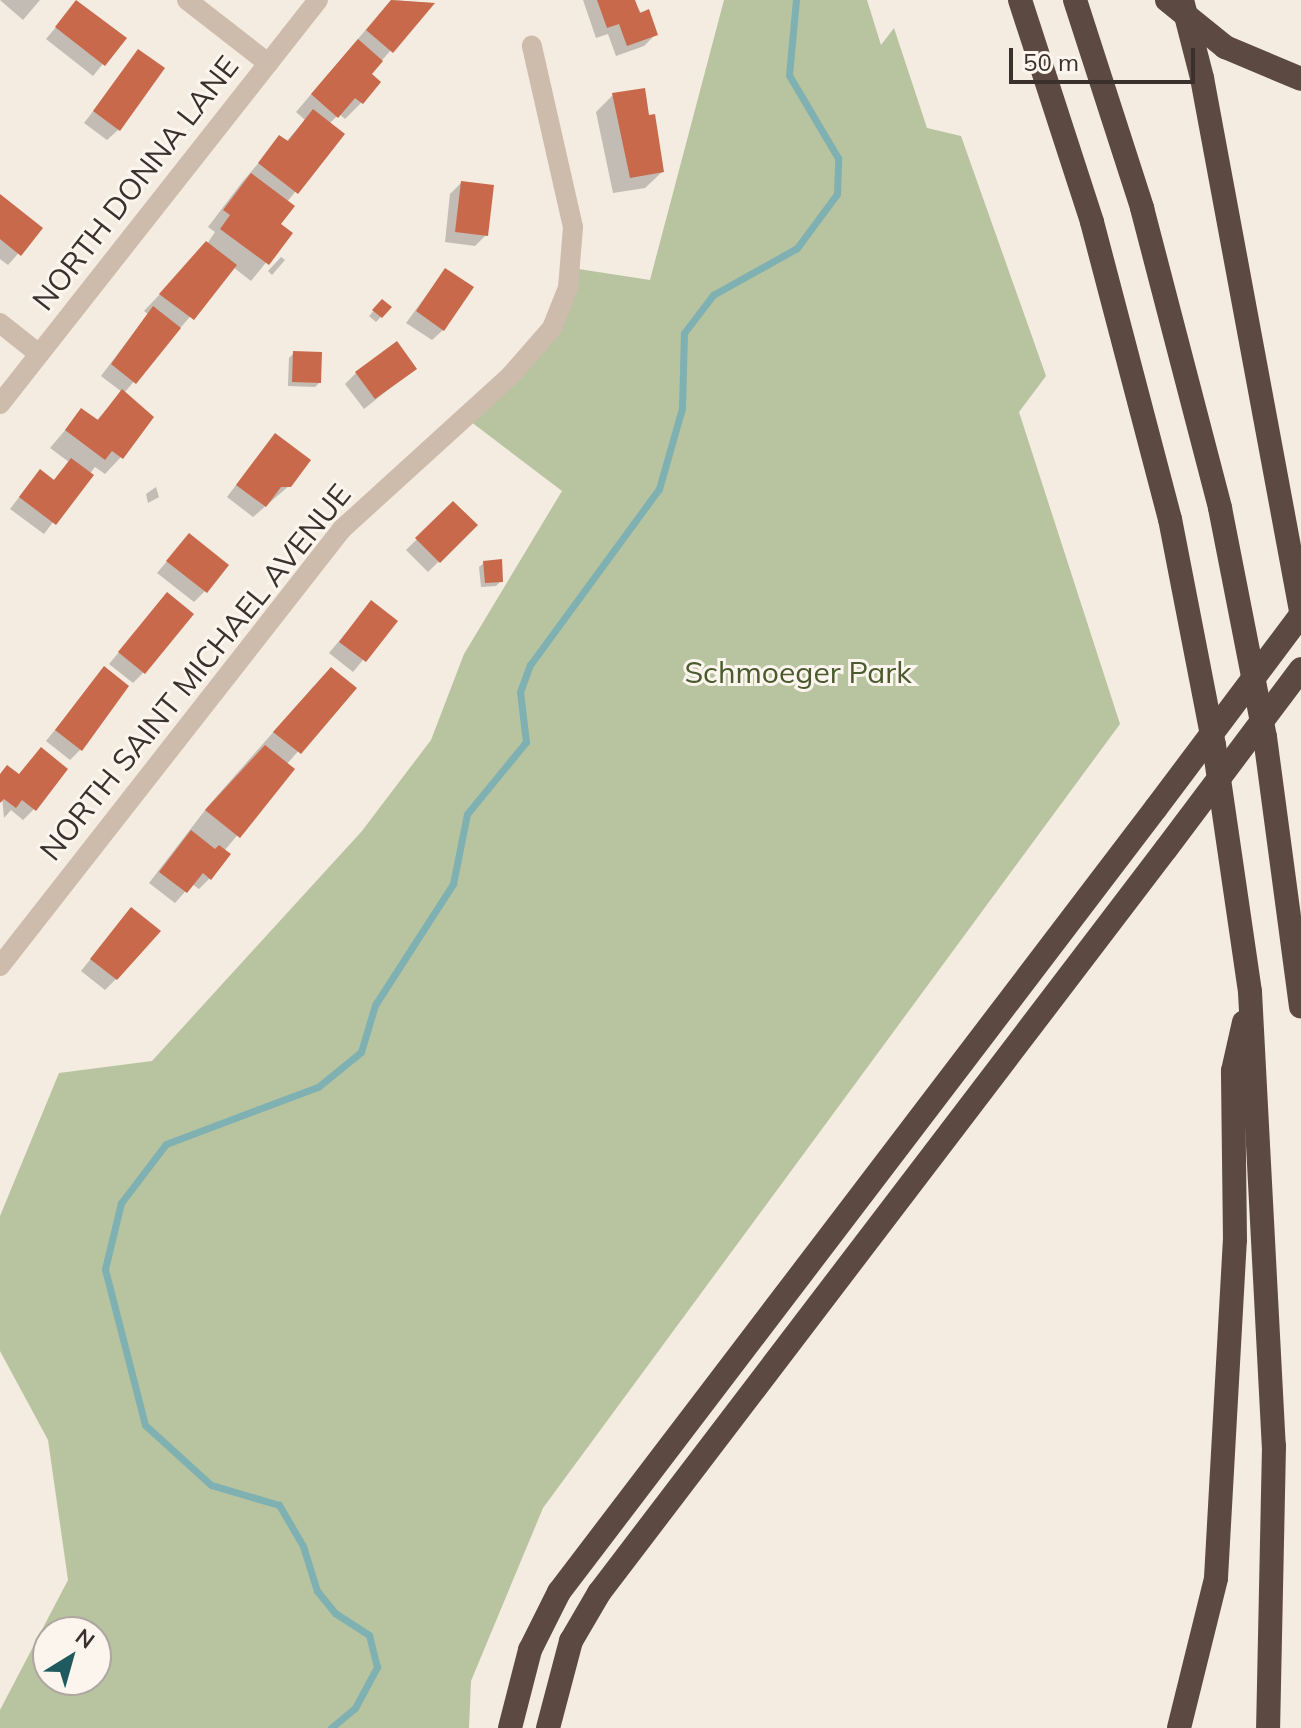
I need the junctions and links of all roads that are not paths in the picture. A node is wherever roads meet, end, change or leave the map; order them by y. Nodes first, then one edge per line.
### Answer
1 (187, 0) edge
2 (318, 0) edge
3 (1020, 0) edge
4 (1075, 0) edge
5 (1167, 0) edge
6 (1182, 0) edge
7 (532, 46) dead end
8 (268, 63) junction
9 (1301, 79) edge
10 (0, 323) edge
11 (39, 354) junction
12 (0, 404) edge
13 (1301, 613) edge
14 (1301, 669) edge
15 (0, 966) edge
16 (1250, 992) junction
17 (1301, 1007) edge
18 (510, 1728) edge
19 (548, 1728) edge
20 (1179, 1728) edge
21 (1268, 1728) edge

1 - 8 street
2 - 8 street, NORTH DONNA LANE
3 - 16 highway
4 - 17 highway
5 - 9 highway
6 - 13 highway, bridge
7 - 15 street, NORTH SAINT MICHAEL AVENUE
8 - 11 street, NORTH DONNA LANE
10 - 11 street
11 - 12 street, NORTH DONNA LANE
13 - 18 highway, bridge
14 - 19 highway, bridge
16 - 20 highway
16 - 21 highway

